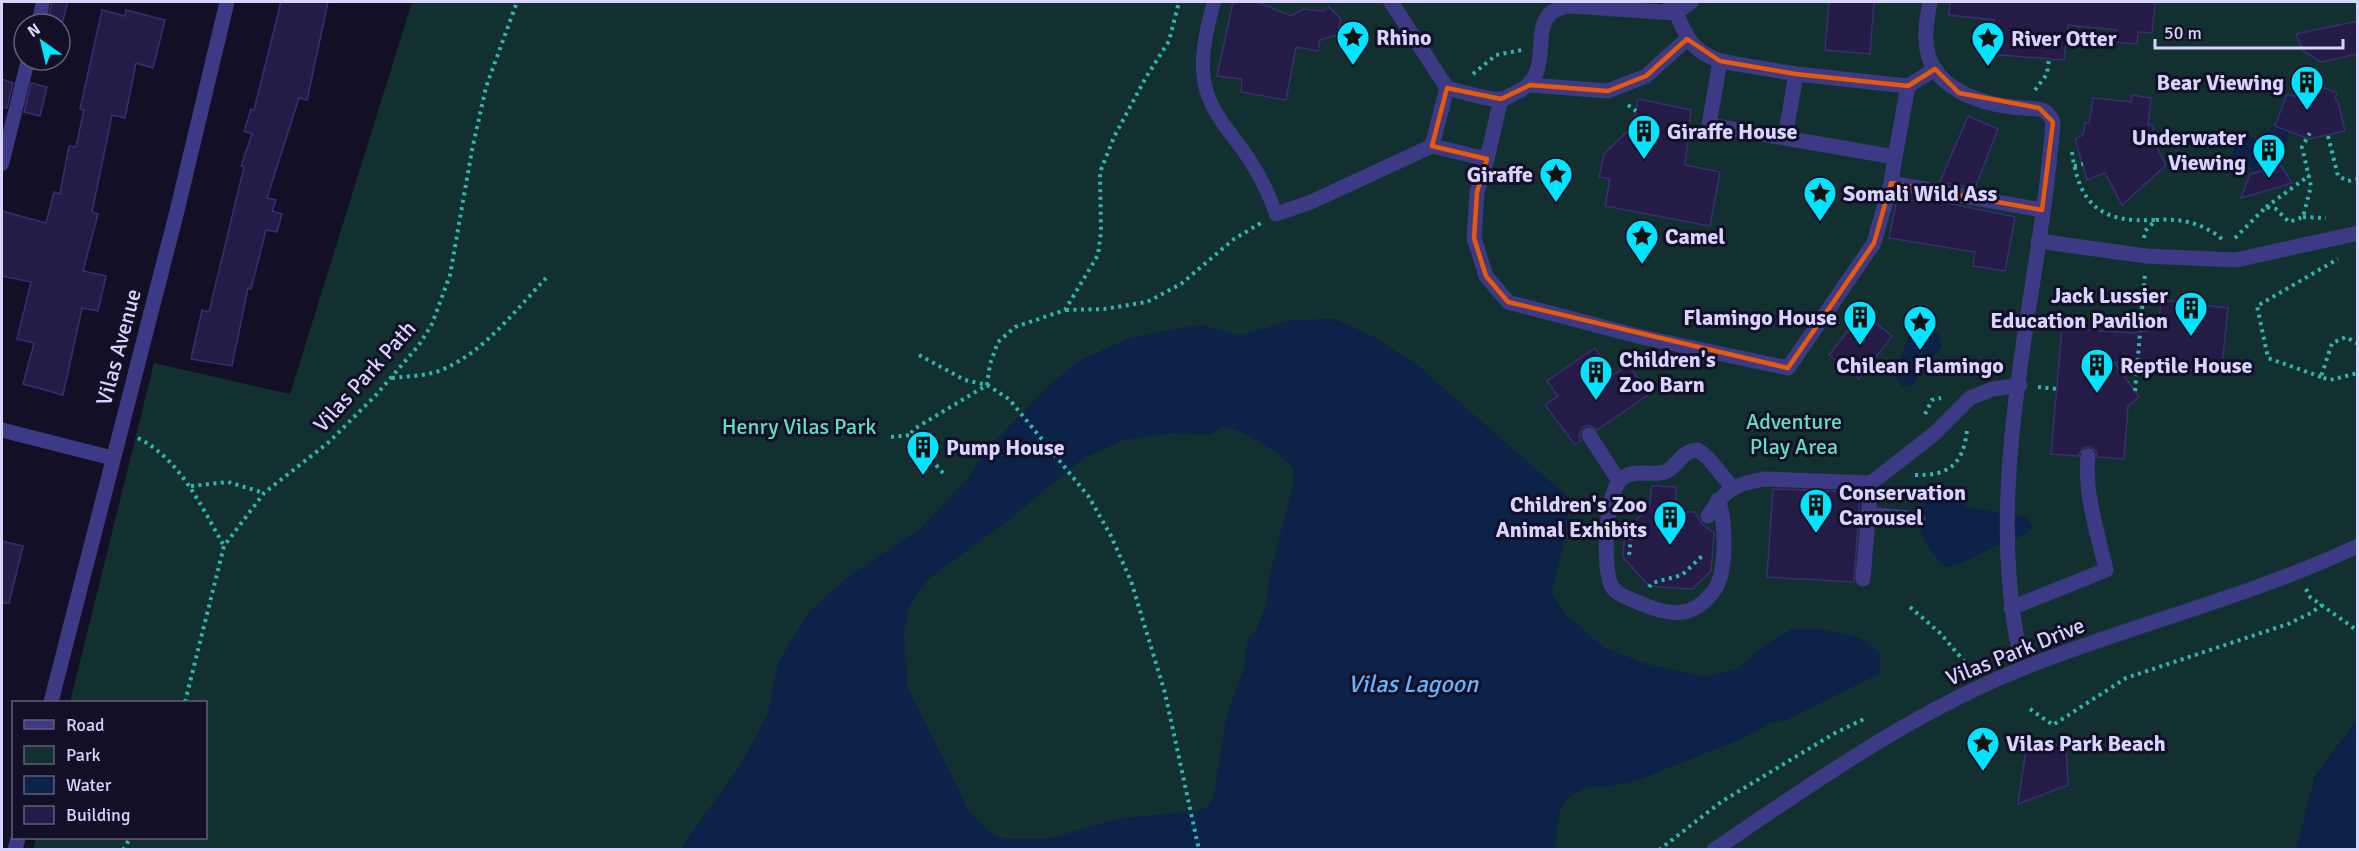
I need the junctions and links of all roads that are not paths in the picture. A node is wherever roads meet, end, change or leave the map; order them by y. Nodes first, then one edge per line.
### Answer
1 (227, 2) edge
2 (1214, 2) edge
3 (1391, 2) edge
4 (1691, 2) edge
5 (1930, 2) edge
6 (1673, 7) edge
7 (1687, 39) junction
8 (1720, 61) junction
9 (1935, 69) junction
10 (25, 72) edge
11 (1796, 74) junction
12 (1530, 85) junction
13 (1908, 86) junction
14 (1453, 89) junction
15 (1501, 99) junction
16 (1785, 138) junction
17 (1432, 146) junction
18 (1895, 157) junction
19 (1487, 159) junction
20 (2, 164) edge
21 (1891, 183) junction
22 (2042, 210) junction
23 (1276, 214) joint
24 (2358, 233) edge
25 (2038, 241) junction
26 (2020, 385) junction
27 (2, 430) edge
28 (1589, 435) dead end
29 (2088, 456) dead end
30 (112, 458) junction
31 (1619, 481) junction
32 (1871, 483) junction
33 (1732, 487) junction
34 (1718, 500) junction
35 (1868, 514) junction
36 (1708, 516) road end
37 (1918, 519) dead end
38 (2358, 546) edge
39 (1863, 579) dead end
40 (2011, 608) junction
41 (2018, 645) dead end
42 (51, 701) edge
43 (1714, 849) edge

1 - 30 street, Vilas Avenue
2 - 23 lane
3 - 14 street
4 - 6 street
5 - 9 street
6 - 7 street
6 - 12 street
7 - 8 street
7 - 12 street
8 - 11 street
8 - 16 street
9 - 13 street
9 - 22 street
10 - 20 lane
11 - 13 street
11 - 16 street
12 - 15 street
13 - 18 street
14 - 15 street
14 - 17 street
15 - 19 street
16 - 18 street
17 - 19 street
17 - 23 street
18 - 21 street
19 - 21 street
21 - 22 street
22 - 25 street
24 - 25 street
25 - 26 street
26 - 32 street
26 - 40 street
27 - 30 street
28 - 31 street
29 - 40 street
30 - 42 street, Vilas Avenue
31 - 33 street
31 - 34 street
32 - 33 street
32 - 35 street
33 - 34 street
34 - 36 street
35 - 37 street
35 - 39 street
38 - 43 street, Vilas Park Drive
40 - 41 street

